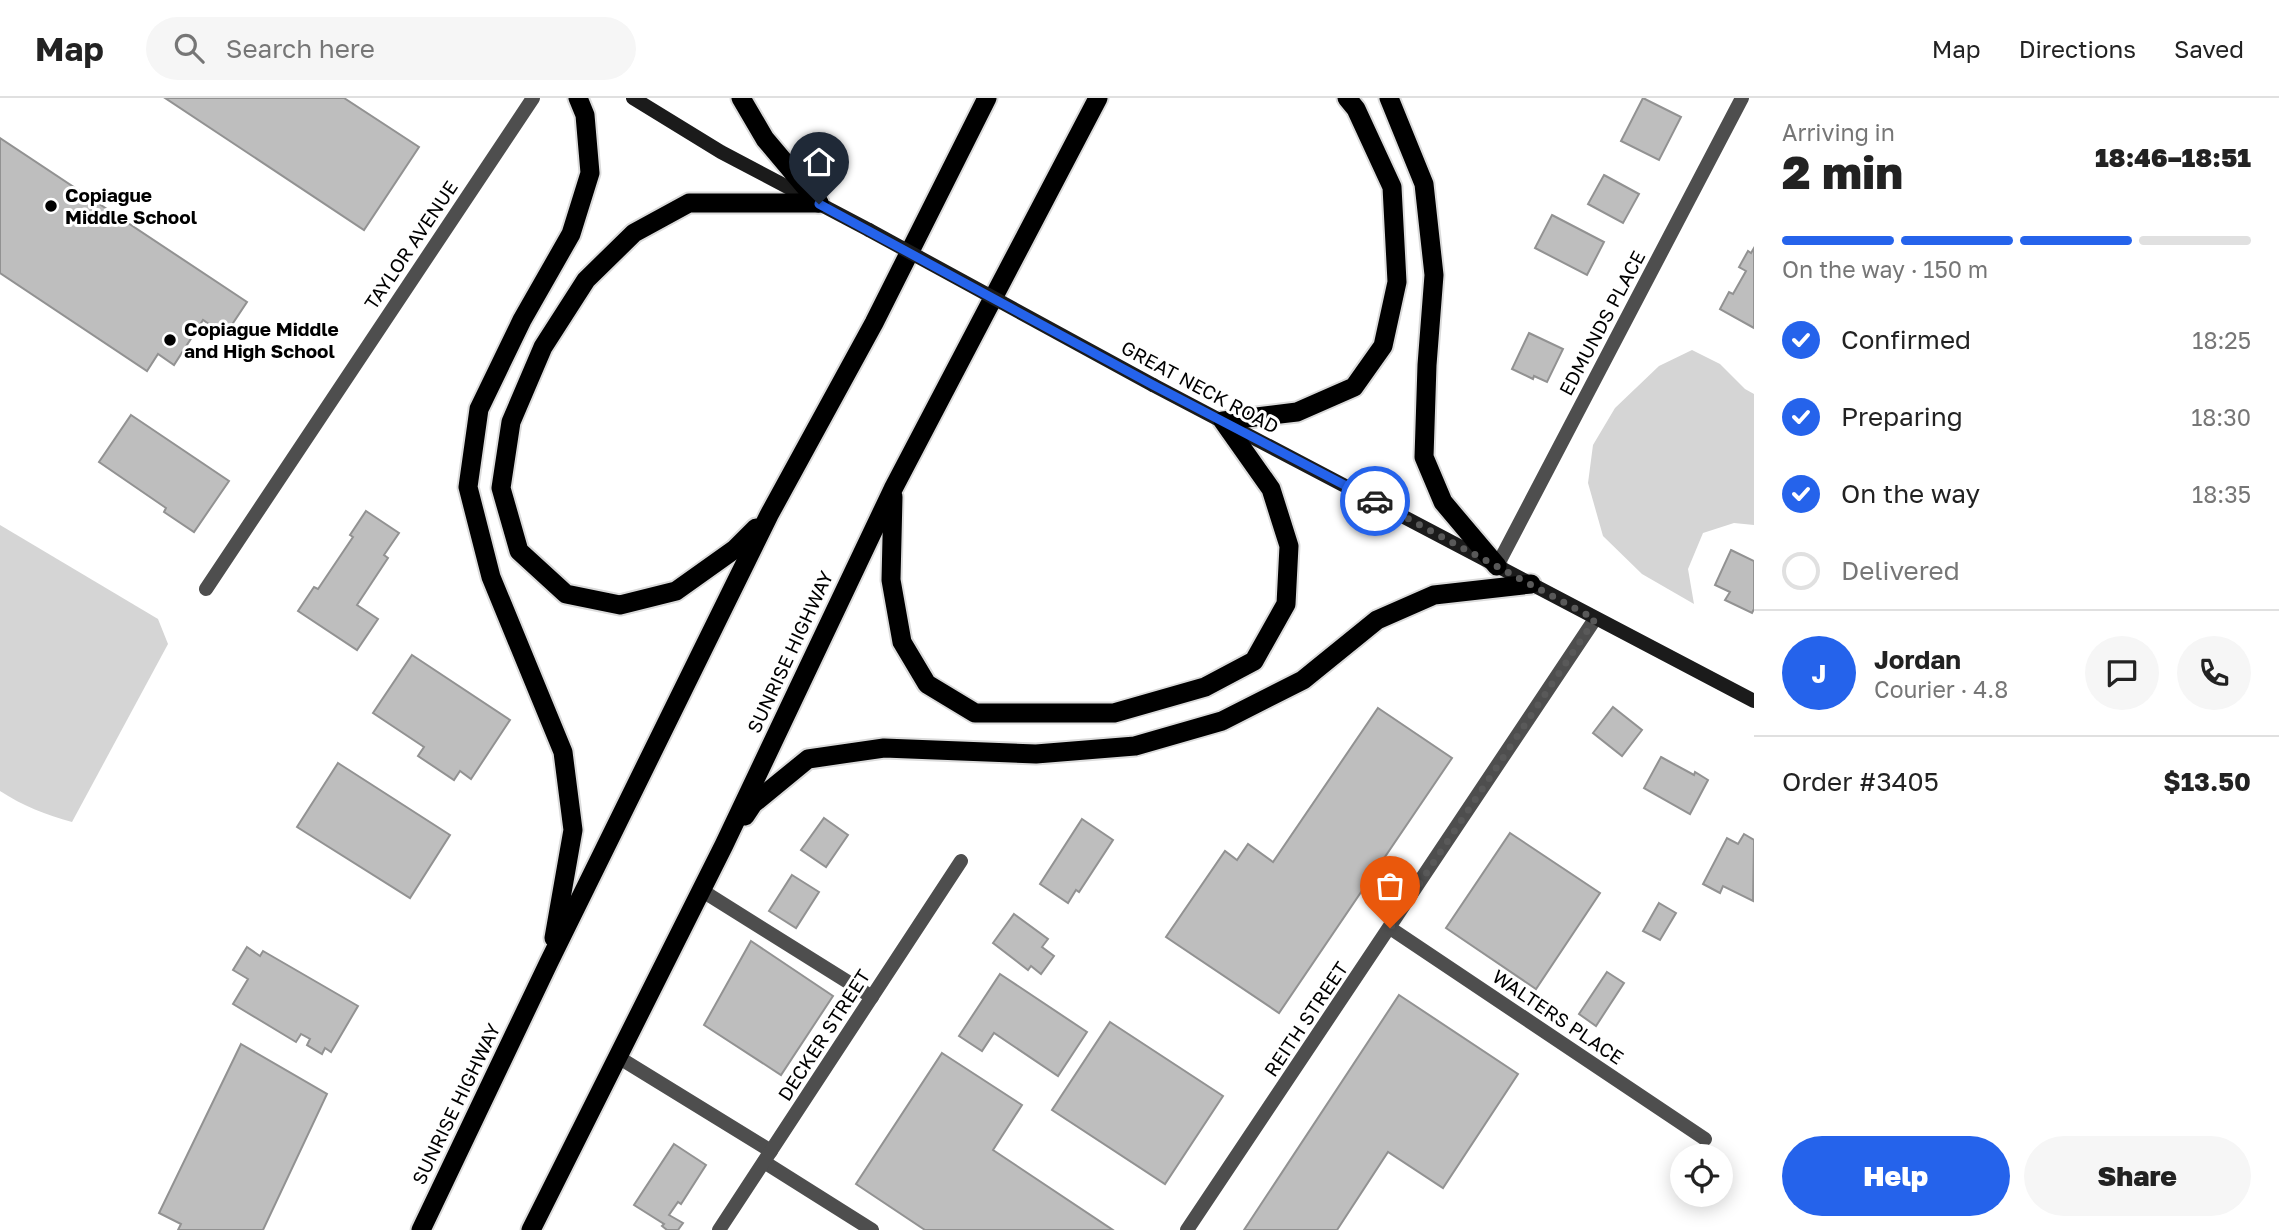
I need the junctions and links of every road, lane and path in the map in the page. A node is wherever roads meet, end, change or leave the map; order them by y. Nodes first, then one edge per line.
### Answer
1 (533, 98) edge
2 (578, 98) edge
3 (633, 98) edge
4 (741, 98) edge
5 (987, 98) edge
6 (1098, 98) edge
7 (1111, 98) edge
8 (1347, 98) edge
9 (1389, 98) edge
10 (1742, 98) edge
11 (1079, 136) junction
12 (819, 204) junction
13 (1223, 421) junction
14 (893, 489) junction
15 (769, 515) junction
16 (1497, 566) junction
17 (1531, 584) junction
18 (206, 589) dead end
19 (1595, 619) junction
20 (1754, 701) edge
21 (723, 845) junction
22 (961, 861) dead end
23 (701, 890) junction
24 (1390, 928) junction
25 (549, 962) junction
26 (872, 997) junction
27 (618, 1057) junction
28 (1705, 1139) dead end
29 (768, 1156) junction
30 (421, 1230) edge
31 (531, 1230) edge
32 (719, 1230) edge
33 (872, 1230) edge
34 (1187, 1230) edge

1 - 18 street, TAYLOR AVENUE
2 - 25 highway
3 - 12 main road, GREAT NECK ROAD
4 - 12 highway
5 - 15 highway, SUNRISE HIGHWAY
6 - 11 highway, SUNRISE HIGHWAY
7 - 11 highway
8 - 13 highway
9 - 16 highway
10 - 16 street, EDMUNDS PLACE
11 - 14 highway, SUNRISE HIGHWAY
12 - 13 main road, GREAT NECK ROAD, bridge
12 - 15 highway
13 - 14 highway
13 - 16 main road, GREAT NECK ROAD
14 - 21 highway, SUNRISE HIGHWAY
15 - 25 highway, SUNRISE HIGHWAY
16 - 17 main road, GREAT NECK ROAD
17 - 19 main road, GREAT NECK ROAD
17 - 21 highway
19 - 20 main road, GREAT NECK ROAD
19 - 24 street, REITH STREET
21 - 23 highway, SUNRISE HIGHWAY
22 - 26 street, DECKER STREET
23 - 26 street
23 - 27 highway, SUNRISE HIGHWAY
24 - 28 street, WALTERS PLACE
24 - 34 street, REITH STREET
25 - 30 highway, SUNRISE HIGHWAY
26 - 29 street, DECKER STREET
27 - 29 street
27 - 31 highway, SUNRISE HIGHWAY
29 - 32 street, DECKER STREET
29 - 33 street

